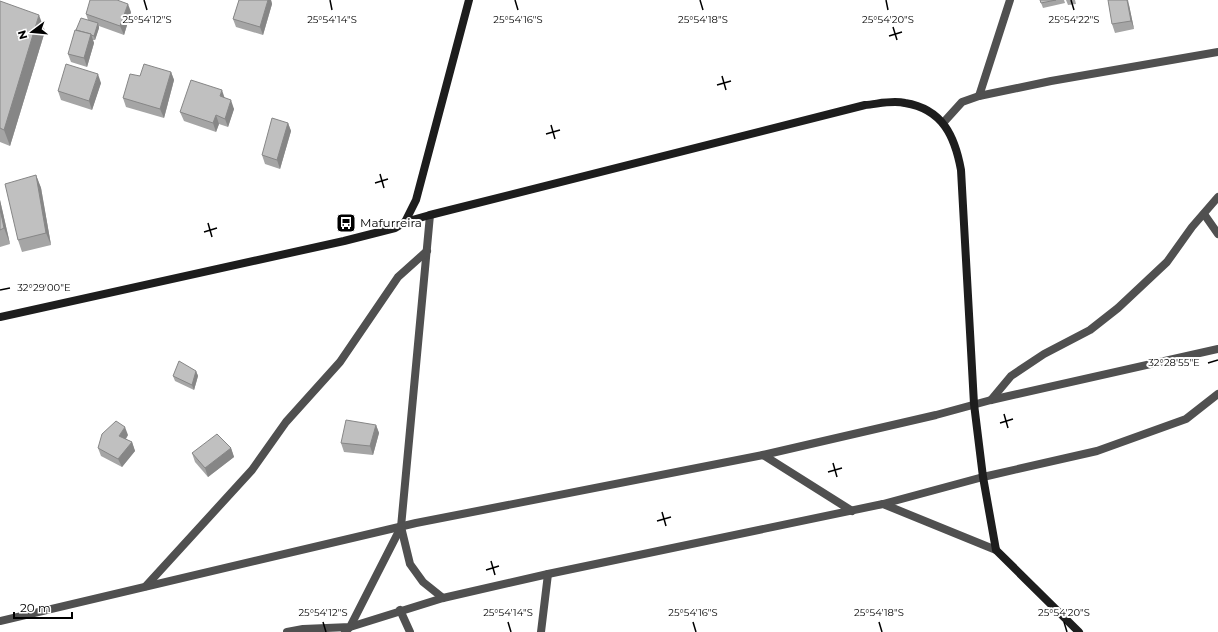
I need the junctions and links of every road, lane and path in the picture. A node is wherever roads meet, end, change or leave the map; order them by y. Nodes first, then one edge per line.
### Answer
1 (469, 0) edge
2 (1010, 0) edge
3 (1218, 52) edge
4 (979, 96) junction
5 (943, 123) junction
6 (1218, 197) edge
7 (1204, 214) junction
8 (430, 215) junction
9 (405, 222) junction
10 (1218, 234) edge
11 (427, 251) junction
12 (0, 317) edge
13 (1218, 349) edge
14 (1218, 394) edge
15 (991, 400) junction
16 (974, 404) junction
17 (763, 455) junction
18 (983, 477) junction
19 (884, 504) junction
20 (852, 510) junction
21 (401, 527) junction
22 (996, 550) junction
23 (548, 574) junction
24 (146, 586) junction
25 (443, 598) junction
26 (400, 610) junction
27 (0, 621) edge
28 (347, 629) edge
29 (287, 632) edge
30 (410, 632) edge
31 (541, 632) edge
32 (1079, 632) edge

1 - 9 main road
2 - 4 street
3 - 4 street
4 - 5 street
5 - 8 main road
5 - 16 main road
6 - 7 street
7 - 10 street
7 - 15 street
8 - 9 main road
8 - 11 street
9 - 12 main road
11 - 21 street
11 - 24 street
13 - 15 street
14 - 18 street
15 - 16 street
16 - 17 street
16 - 18 main road
17 - 20 street
17 - 21 street
18 - 19 street
18 - 22 main road
19 - 20 street
19 - 22 street
20 - 23 street
21 - 24 street
21 - 25 street
21 - 28 street
22 - 32 main road
23 - 25 street
23 - 31 street
24 - 27 street
25 - 26 street
26 - 28 street
26 - 30 street
28 - 29 street

